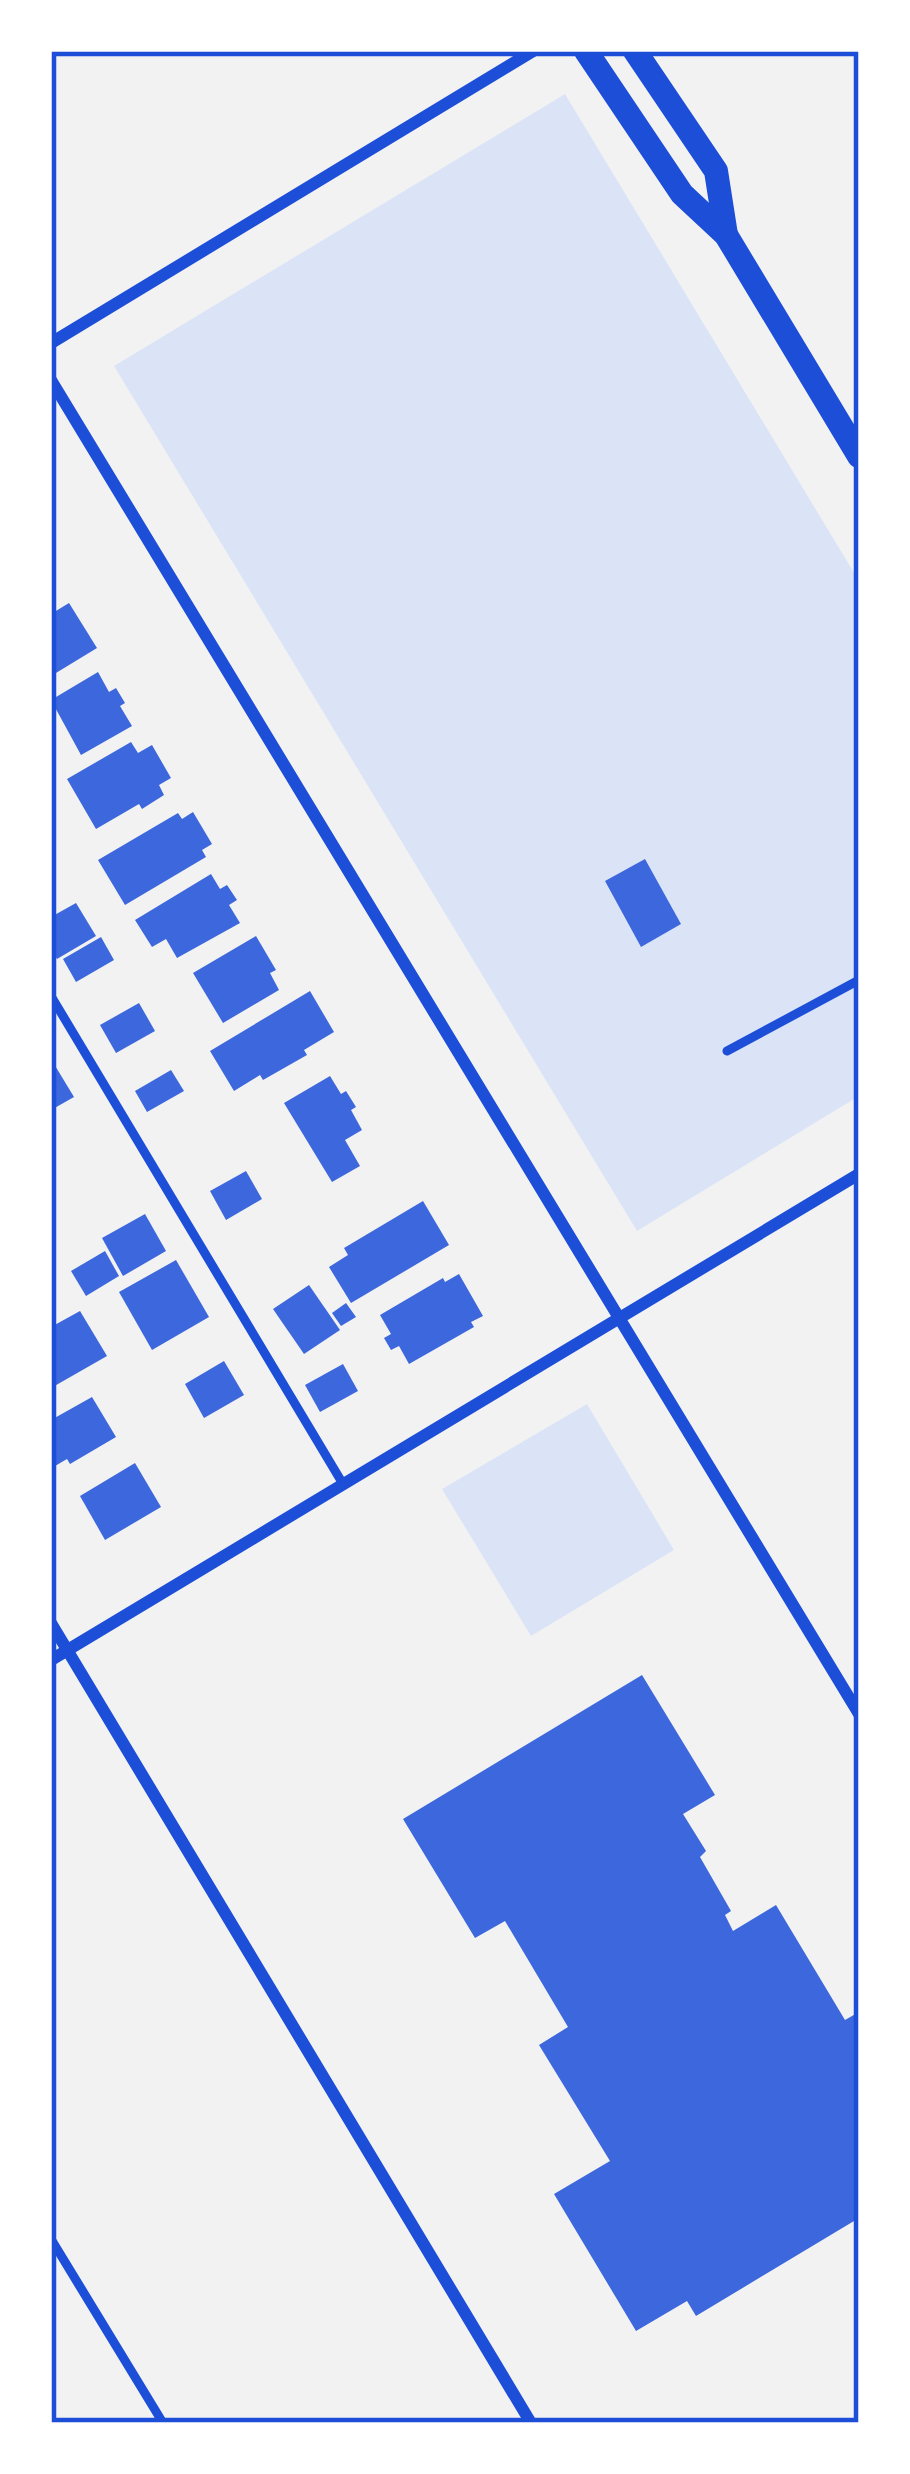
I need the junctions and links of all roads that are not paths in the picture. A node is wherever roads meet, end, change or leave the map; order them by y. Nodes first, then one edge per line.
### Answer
1 (533, 51) edge
2 (586, 51) edge
3 (635, 51) edge
4 (726, 235) junction
5 (51, 343) edge
6 (51, 380) edge
7 (859, 456) edge
8 (859, 980) edge
9 (51, 996) edge
10 (728, 1051) dead end
11 (859, 1174) edge
12 (619, 1318) junction
13 (344, 1484) junction
14 (51, 1623) edge
15 (67, 1650) junction
16 (51, 1660) edge
17 (859, 1714) edge
18 (51, 2239) edge
19 (163, 2423) edge
20 (531, 2423) edge

1 - 5 street
2 - 4 main road
3 - 4 main road
4 - 7 main road
6 - 12 street
8 - 10 lane
9 - 13 lane
11 - 12 street
12 - 13 street
12 - 17 street
13 - 15 street
14 - 15 street
15 - 16 street
15 - 20 street
18 - 19 lane

